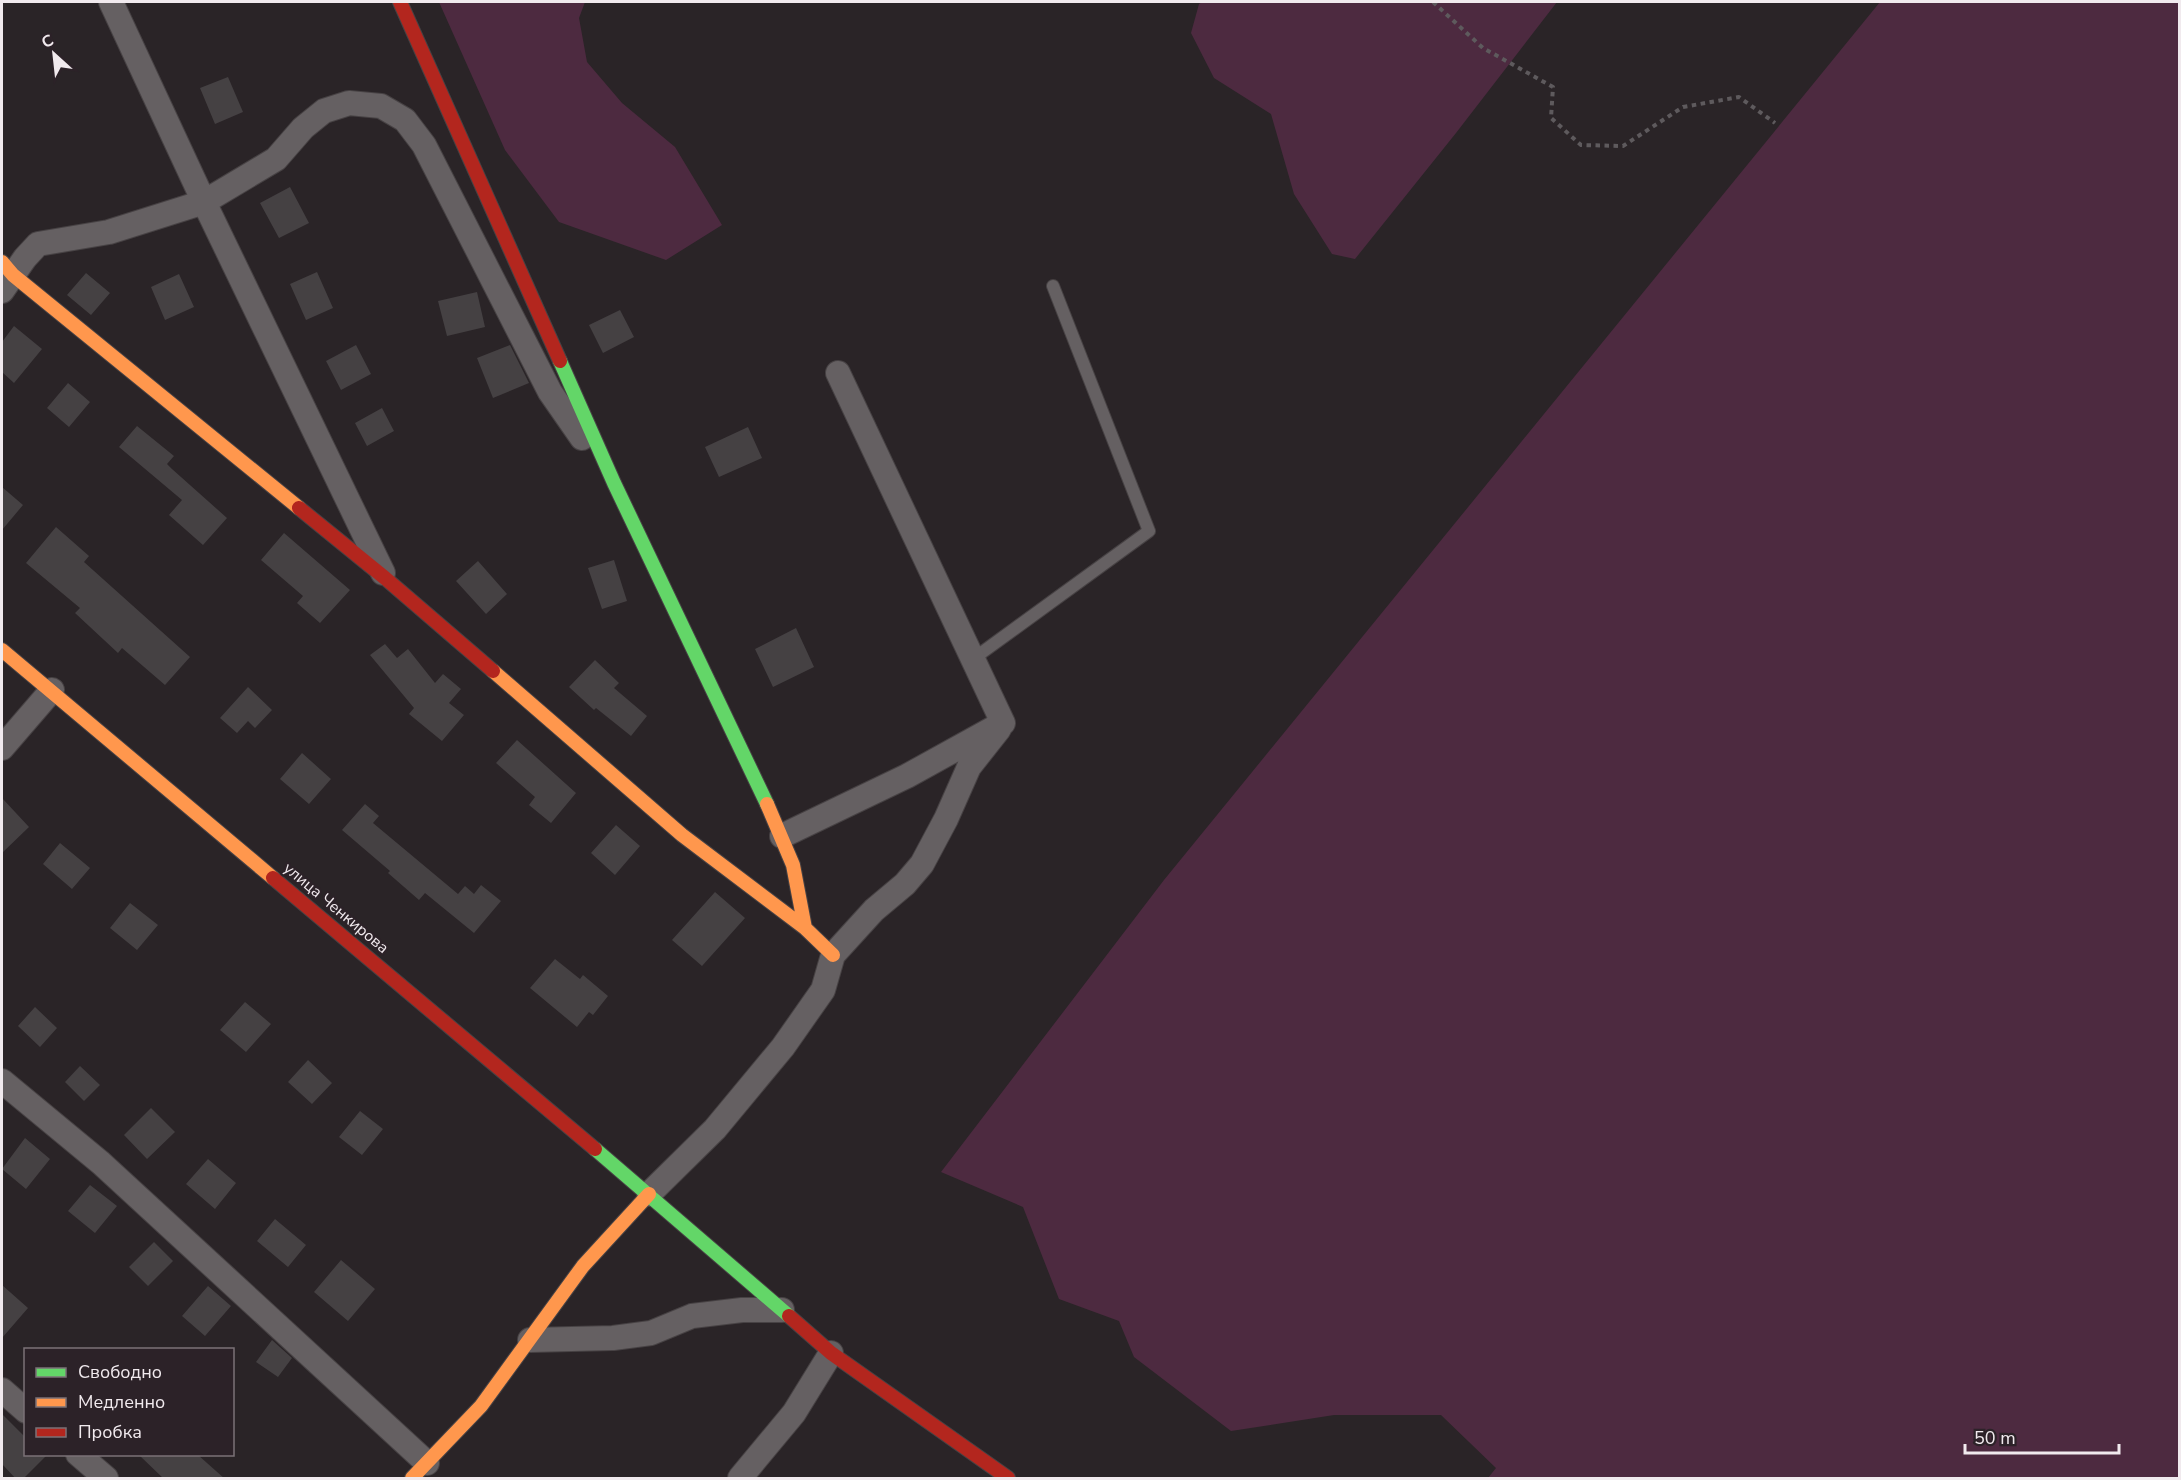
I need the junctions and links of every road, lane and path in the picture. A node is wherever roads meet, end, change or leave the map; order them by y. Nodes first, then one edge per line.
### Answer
1 (111, 2) edge
2 (400, 2) edge
3 (1434, 2) edge
4 (1775, 123) dead end
5 (204, 202) junction
6 (6, 276) edge
7 (1053, 286) dead end
8 (838, 373) dead end
9 (614, 483) junction
10 (385, 578) junction
11 (2, 650) edge
12 (973, 659) junction
13 (52, 690) junction
14 (1004, 723) junction
15 (2, 748) edge
16 (782, 836) junction
17 (805, 928) junction
18 (833, 955) junction
19 (2, 1081) edge
20 (649, 1194) junction
21 (782, 1310) junction
22 (530, 1340) junction
23 (831, 1353) junction
24 (2, 1390) edge
25 (24, 1409) edge
26 (79, 1456) edge
27 (420, 1471) edge
28 (106, 1479) edge
29 (740, 1479) edge
30 (1008, 1479) edge

1 - 5 street
2 - 9 street
3 - 4 path
5 - 6 street
5 - 9 street
5 - 10 street
6 - 10 street
7 - 12 lane
8 - 12 street
9 - 16 street
10 - 17 street
11 - 13 street, улица Ченкирова
12 - 14 street
13 - 15 street
13 - 20 street, улица Ченкирова
14 - 16 street
14 - 18 street
16 - 17 street
17 - 18 street
18 - 20 street
19 - 27 street
20 - 21 street, улица Ченкирова
20 - 22 street
21 - 22 street
21 - 23 street, улица Ченкирова
22 - 27 street
23 - 29 street
23 - 30 street, улица Ченкирова
24 - 25 street
26 - 28 street

